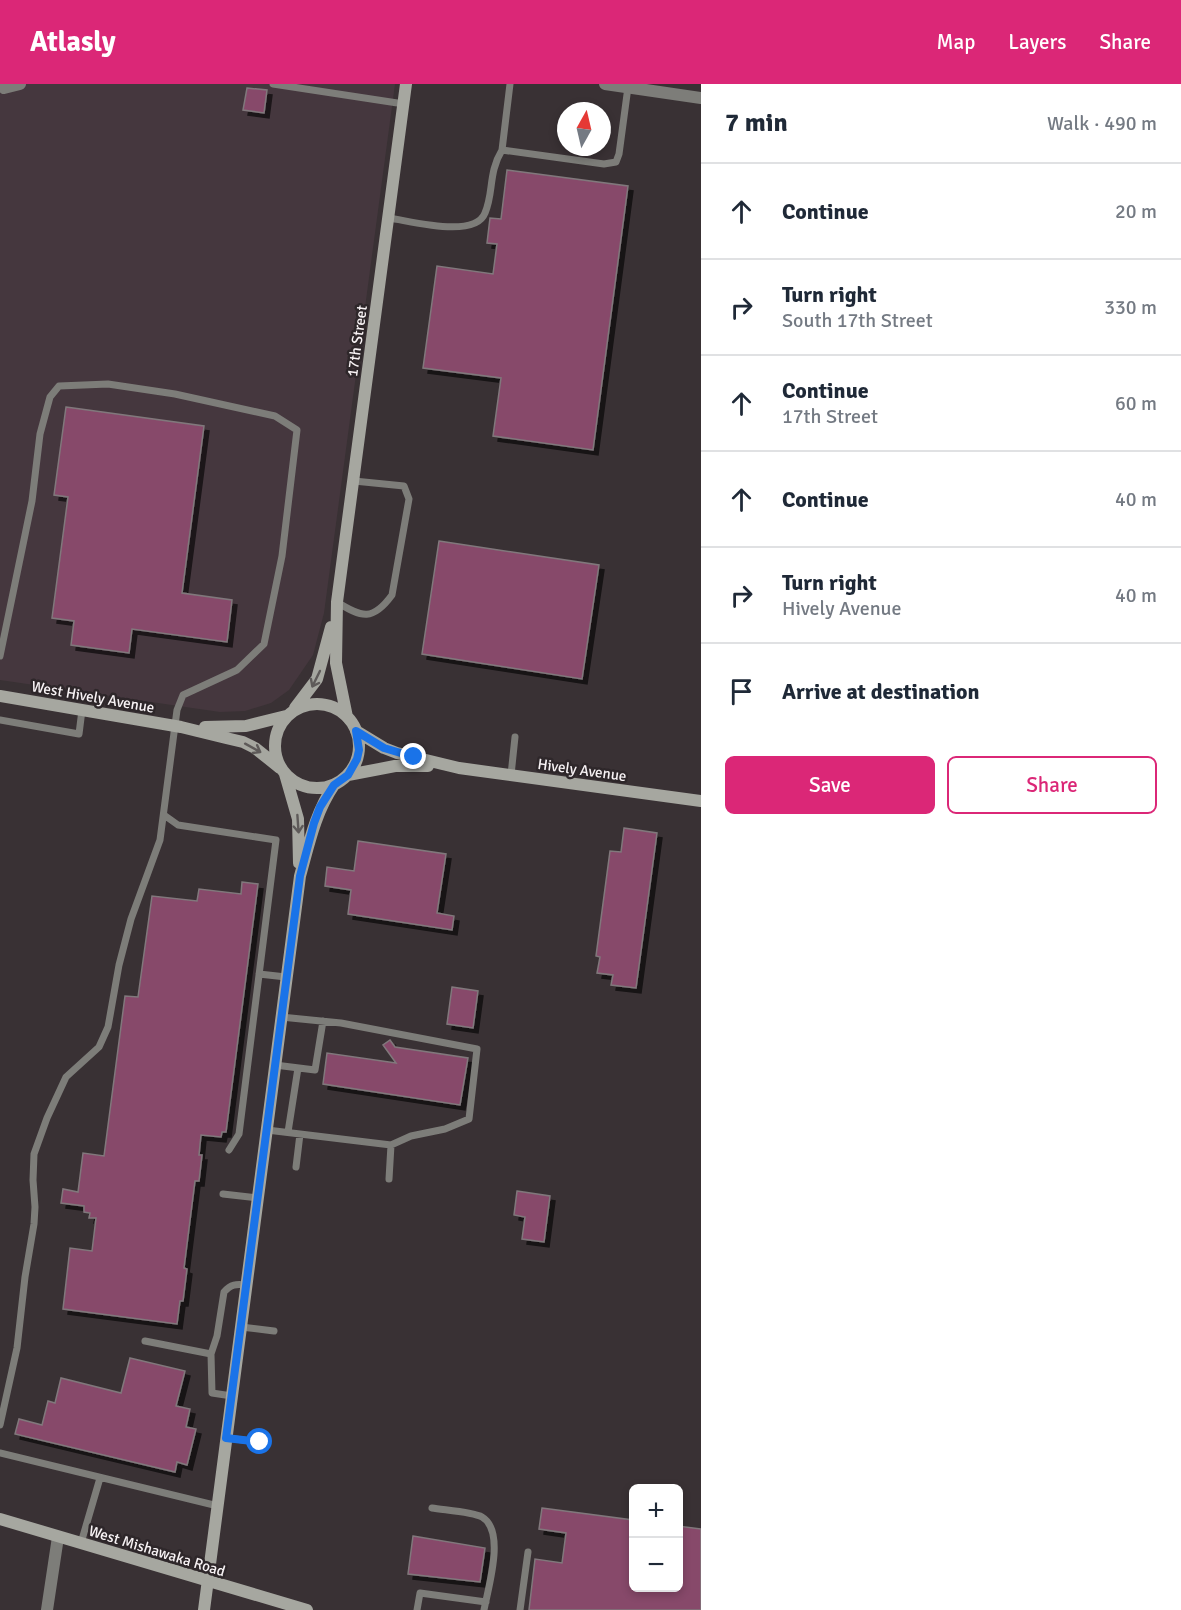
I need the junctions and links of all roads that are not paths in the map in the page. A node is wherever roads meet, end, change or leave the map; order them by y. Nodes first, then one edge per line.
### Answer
1 (20, 84) edge
2 (273, 84) edge
3 (406, 84) edge
4 (510, 84) edge
5 (605, 84) edge
6 (628, 87) junction
7 (2, 88) edge
8 (701, 98) edge
9 (404, 104) junction
10 (502, 150) junction
11 (389, 218) junction
12 (354, 481) junction
13 (338, 602) junction
14 (0, 656) edge
15 (0, 696) edge
16 (82, 710) junction
17 (289, 714) junction
18 (347, 717) junction
19 (0, 720) edge
20 (178, 726) junction
21 (356, 731) junction
22 (515, 737) dead end
23 (459, 768) junction
24 (282, 771) junction
25 (348, 775) junction
26 (511, 775) junction
27 (334, 785) junction
28 (701, 801) edge
29 (164, 814) junction
30 (300, 876) junction
31 (259, 974) junction
32 (286, 977) junction
33 (281, 1017) junction
34 (323, 1021) junction
35 (275, 1065) junction
36 (298, 1068) junction
37 (267, 1130) junction
38 (288, 1132) junction
39 (300, 1134) junction
40 (391, 1145) junction
41 (229, 1150) dead end
42 (296, 1167) dead end
43 (389, 1179) dead end
44 (223, 1194) dead end
45 (258, 1198) junction
46 (246, 1285) junction
47 (241, 1327) junction
48 (274, 1331) dead end
49 (145, 1341) dead end
50 (212, 1354) junction
51 (232, 1396) junction
52 (0, 1425) edge
53 (226, 1438) junction
54 (260, 1442) dead end
55 (0, 1453) edge
56 (100, 1478) junction
57 (218, 1506) junction
58 (432, 1508) dead end
59 (0, 1519) edge
60 (58, 1537) junction
61 (81, 1543) junction
62 (528, 1552) dead end
63 (208, 1581) junction
64 (485, 1606) edge
65 (46, 1610) edge
66 (204, 1610) edge
67 (307, 1610) edge
68 (417, 1610) edge
69 (520, 1610) edge

1 - 7 street
2 - 9 lane
3 - 9 street, 17th Street
4 - 10 lane
5 - 6 street
6 - 8 street
6 - 10 lane
9 - 11 street, 17th Street
10 - 11 lane
11 - 12 street, 17th Street
12 - 13 street, 17th Street
12 - 13 lane
13 -> 17 street, 17th Street
13 - 18 street, 17th Street
14 - 20 lane
15 - 16 street, West Hively Avenue
16 - 19 lane
16 - 20 street, West Hively Avenue
17 - 18 street
17 - 20 street
17 - 24 street
18 - 21 street
20 -> 24 street
20 - 29 lane
21 - 23 street, Hively Avenue
21 - 25 street
22 - 26 lane
23 - 25 street, Hively Avenue
23 - 26 street, Hively Avenue
24 - 27 street
24 -> 30 street
25 - 27 street
26 - 28 street, Hively Avenue
27 - 30 street
29 - 31 lane
29 - 52 lane
30 - 32 street
31 - 32 lane
31 - 41 lane
32 - 33 street
33 - 34 lane
33 - 35 street
34 - 36 lane
34 - 40 lane
35 - 36 lane
35 - 37 street
36 - 38 lane
37 - 38 lane
37 - 45 street
38 - 39 lane
39 - 40 lane
39 - 42 lane
40 - 43 lane
44 - 45 lane
45 - 46 street
46 - 47 street
46 - 50 lane
47 - 48 lane
47 - 51 street
49 - 50 lane
50 - 51 lane
51 - 53 street
53 - 54 lane
53 - 57 street
55 - 56 lane
56 - 57 lane
56 - 61 lane
57 - 63 street
58 - 64 lane
59 - 60 street, West Mishawaka Road
60 - 61 street, West Mishawaka Road
60 - 65 street
61 - 63 street, West Mishawaka Road
62 - 69 lane
63 - 66 street
63 - 67 street, West Mishawaka Road
64 - 68 lane

